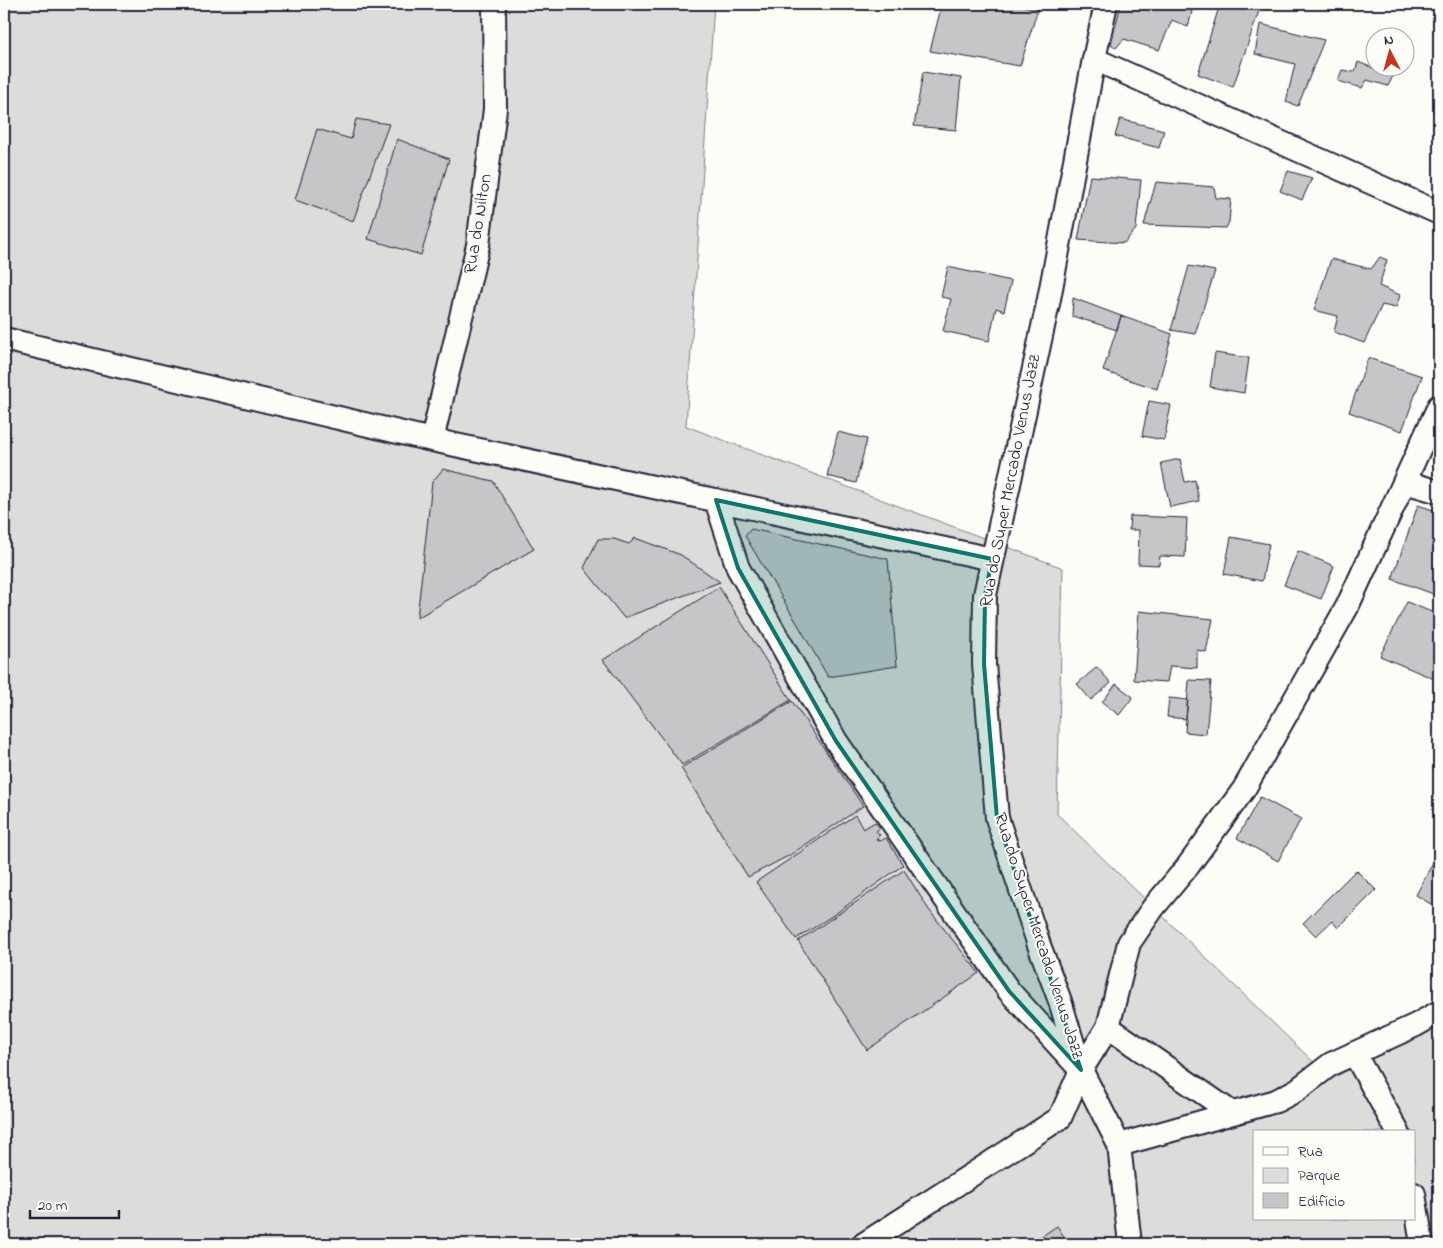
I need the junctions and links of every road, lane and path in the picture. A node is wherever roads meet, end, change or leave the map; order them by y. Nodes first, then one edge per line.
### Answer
1 (494, 4) edge
2 (1106, 4) edge
3 (1094, 59) junction
4 (1439, 213) edge
5 (4, 339) edge
6 (1439, 406) edge
7 (432, 440) junction
8 (1405, 482) junction
9 (1439, 492) edge
10 (716, 500) junction
11 (992, 559) junction
12 (1439, 1012) edge
13 (1108, 1027) junction
14 (1354, 1053) junction
15 (1081, 1070) junction
16 (1232, 1113) junction
17 (1397, 1130) edge
18 (1119, 1145) junction
19 (1416, 1206) edge
20 (864, 1244) edge
21 (1130, 1244) edge
22 (1422, 1244) edge

1 - 7 street, Rua do Nilton
2 - 3 street, Rua do Super Mercado Venus Jazz
3 - 4 street
3 - 11 street, Rua do Super Mercado Venus Jazz
5 - 7 street
6 - 8 street
7 - 10 street
8 - 9 street
8 - 13 street
10 - 11 street
10 - 15 street
11 - 15 street, Rua do Super Mercado Venus Jazz
12 - 14 street
13 - 15 street
13 - 16 street
14 - 16 street
14 - 17 street
15 - 18 street
15 - 20 street
16 - 18 street
18 - 21 street
19 - 22 street

